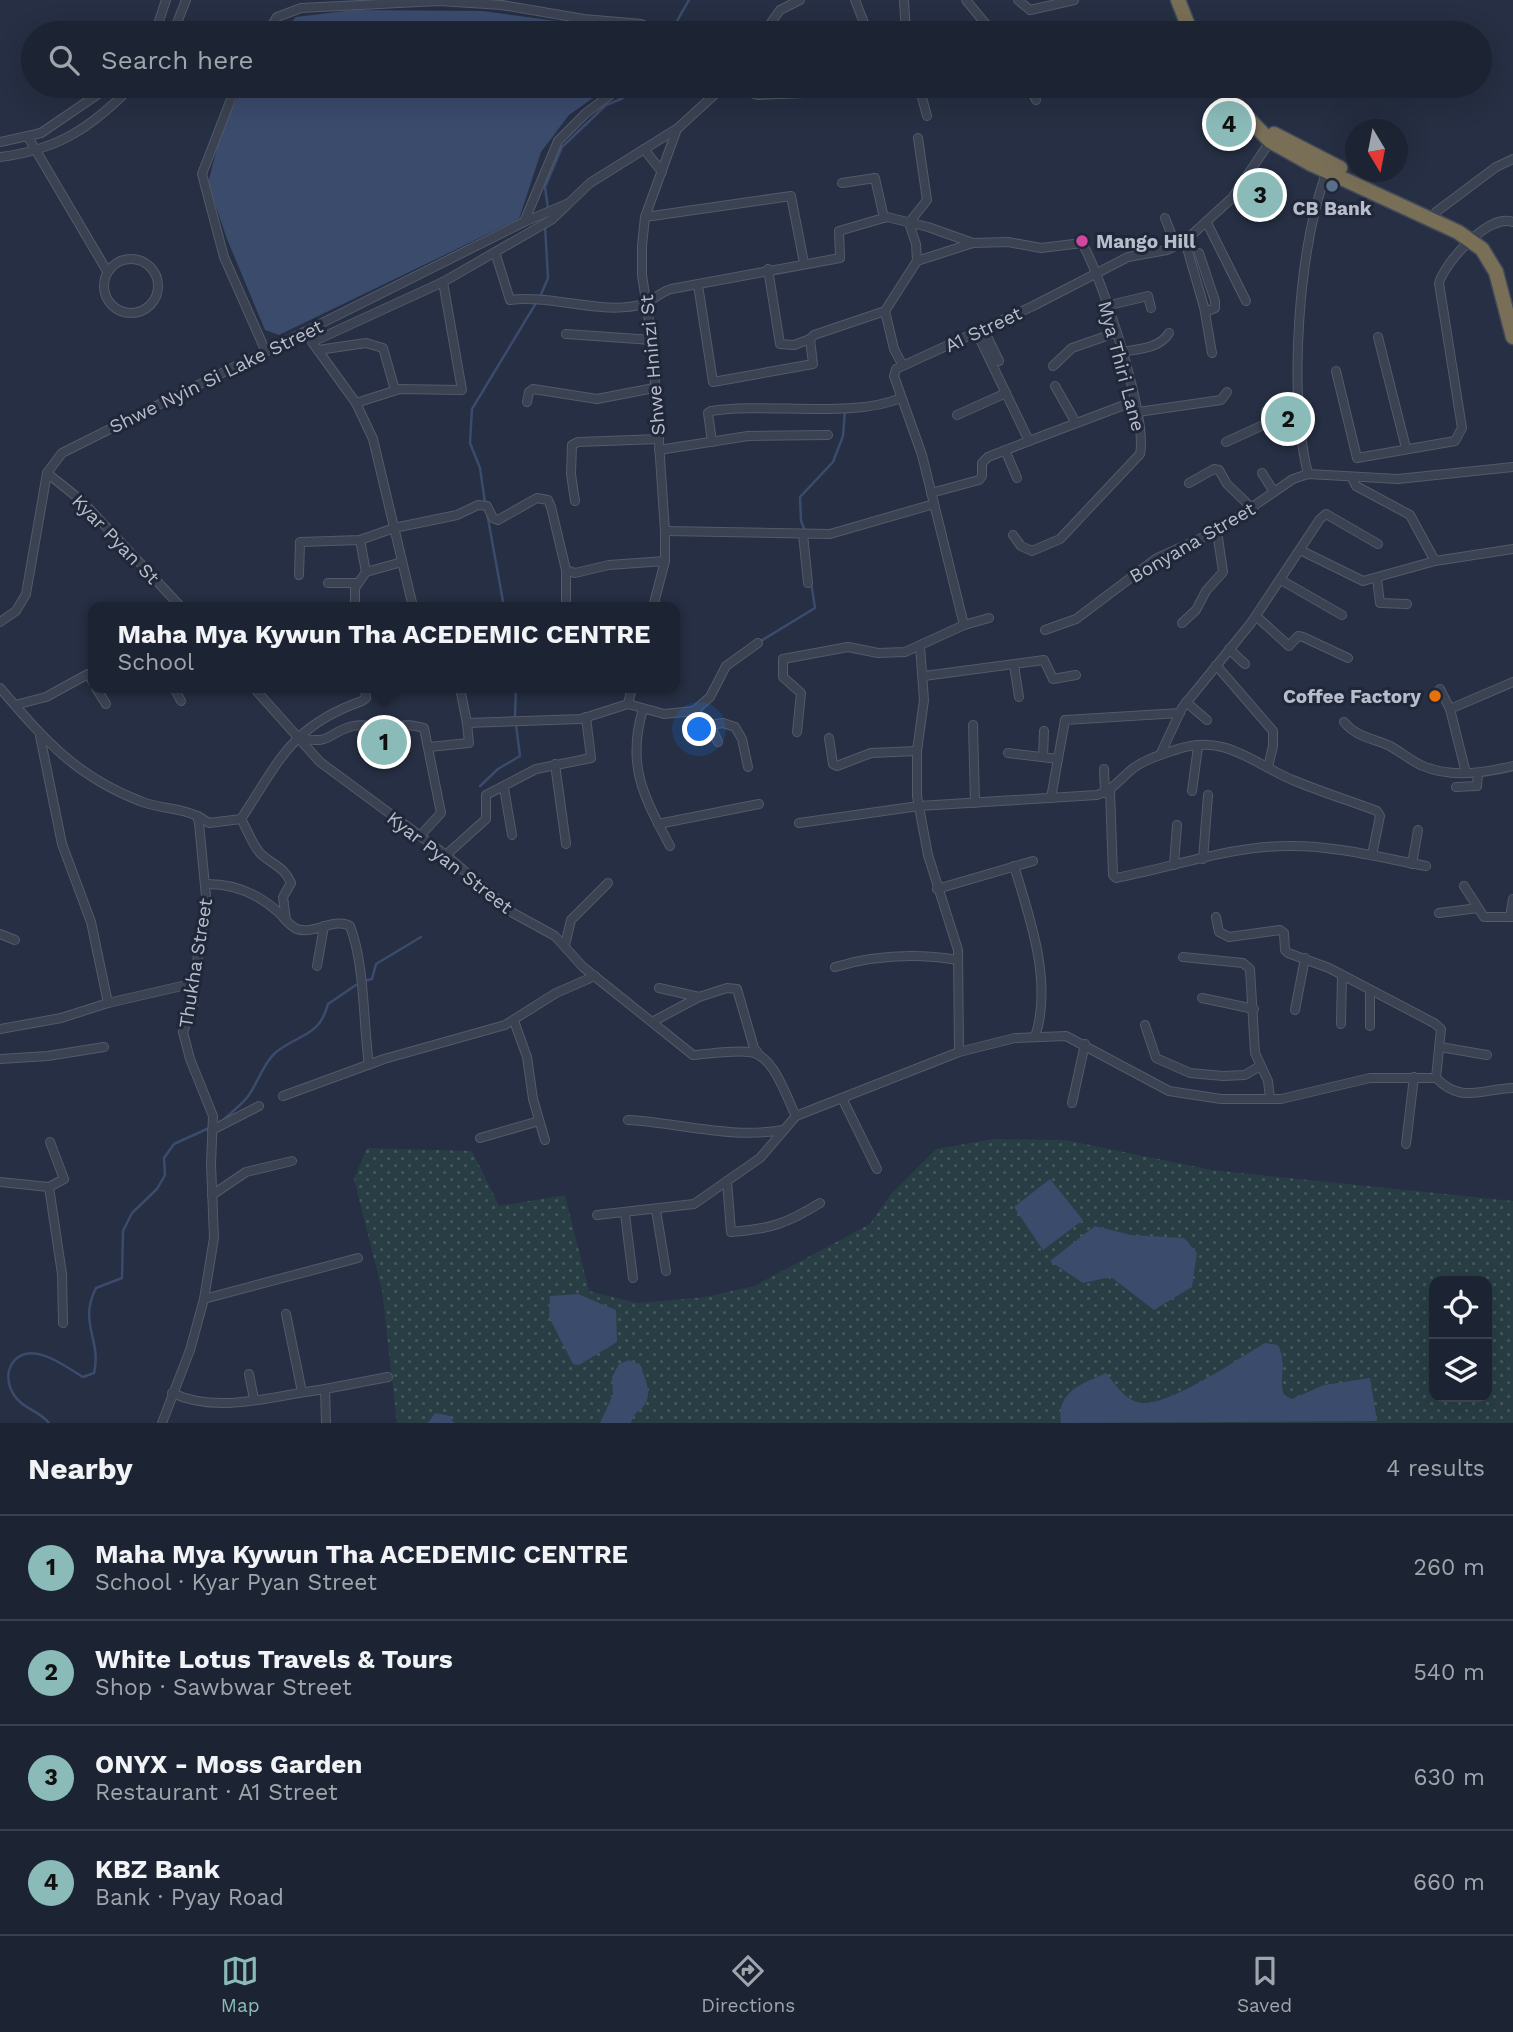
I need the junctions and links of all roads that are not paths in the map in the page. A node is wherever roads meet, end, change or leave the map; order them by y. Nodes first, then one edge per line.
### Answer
1 (166, 0) edge
2 (186, 0) edge
3 (439, 0) edge
4 (796, 0) edge
5 (855, 0) edge
6 (904, 0) edge
7 (966, 0) edge
8 (1018, 0) edge
9 (1074, 0) edge
10 (1178, 0) edge
11 (1187, 0) edge
12 (160, 21) edge
13 (178, 21) edge
14 (274, 21) edge
15 (607, 21) edge
16 (772, 21) edge
17 (863, 21) edge
18 (905, 21) edge
19 (983, 21) edge
20 (1186, 21) edge
21 (1195, 21) edge
22 (93, 98) edge
23 (120, 98) edge
24 (228, 98) edge
25 (606, 98) edge
26 (712, 98) edge
27 (922, 98) edge
28 (1230, 98) edge
29 (1238, 98) edge
30 (927, 116) dead end
31 (678, 128) junction
32 (28, 136) junction
33 (918, 138) dead end
34 (1272, 138) junction
35 (0, 142) edge
36 (644, 149) junction
37 (37, 151) junction
38 (0, 157) edge
39 (1513, 159) edge
40 (1329, 167) junction
41 (662, 172) junction
42 (842, 183) dead end
43 (569, 203) junction
44 (1434, 216) junction
45 (645, 217) junction
46 (884, 218) junction
47 (1165, 218) dead end
48 (524, 222) junction
49 (1513, 222) edge
50 (909, 223) junction
51 (1207, 223) junction
52 (1474, 238) junction
53 (1185, 241) junction
54 (973, 243) junction
55 (1175, 246) junction
56 (495, 252) junction
57 (1199, 253) dead end
58 (917, 261) junction
59 (804, 263) junction
60 (768, 269) junction
61 (107, 271) junction
62 (1096, 273) junction
63 (443, 282) junction
64 (698, 285) junction
65 (1513, 296) edge
66 (648, 301) junction
67 (1246, 301) dead end
68 (1106, 306) junction
69 (1151, 308) dead end
70 (885, 311) junction
71 (1205, 312) junction
72 (979, 329) junction
73 (1169, 332) dead end
74 (1115, 333) junction
75 (566, 334) dead end
76 (1513, 337) edge
77 (1378, 338) dead end
78 (810, 339) junction
79 (652, 340) junction
80 (318, 350) junction
81 (266, 352) junction
82 (1121, 352) junction
83 (1212, 353) dead end
84 (999, 361) dead end
85 (902, 364) junction
86 (1053, 366) dead end
87 (1336, 371) dead end
88 (1055, 386) dead end
89 (654, 388) junction
90 (395, 390) junction
91 (1227, 392) dead end
92 (1006, 393) junction
93 (901, 398) junction
94 (1135, 401) junction
95 (527, 402) dead end
96 (356, 404) junction
97 (1266, 411) dead end
98 (1138, 412) junction
99 (957, 415) dead end
100 (1272, 421) junction
101 (1076, 424) junction
102 (1298, 426) junction
103 (828, 435) dead end
104 (659, 439) junction
105 (1029, 441) junction
106 (712, 442) junction
107 (1226, 442) dead end
108 (1406, 448) junction
109 (659, 450) junction
110 (1005, 450) junction
111 (1513, 467) edge
112 (1262, 473) dead end
113 (47, 474) junction
114 (1308, 474) junction
115 (1017, 478) dead end
116 (1352, 478) junction
117 (1189, 483) dead end
118 (1274, 492) junction
119 (931, 493) junction
120 (575, 500) dead end
121 (934, 504) junction
122 (1253, 509) junction
123 (394, 528) junction
124 (665, 531) junction
125 (1217, 531) junction
126 (1013, 534) dead end
127 (806, 535) junction
128 (360, 540) junction
129 (1378, 544) dead end
130 (1300, 550) junction
131 (1513, 550) edge
132 (665, 561) junction
133 (1435, 561) junction
134 (402, 562) junction
135 (566, 570) junction
136 (366, 572) junction
137 (299, 575) dead end
138 (1377, 579) junction
139 (1281, 580) junction
140 (328, 583) dead end
141 (357, 583) junction
142 (808, 583) dead end
143 (176, 602) edge
144 (355, 602) edge
145 (412, 602) edge
146 (566, 602) edge
147 (654, 602) edge
148 (1407, 604) dead end
149 (1342, 615) dead end
150 (1256, 616) junction
151 (989, 618) dead end
152 (0, 622) edge
153 (1182, 622) dead end
154 (964, 625) junction
155 (1045, 630) dead end
156 (758, 643) dead end
157 (920, 646) junction
158 (1229, 649) junction
159 (1348, 658) dead end
160 (1216, 664) junction
161 (1245, 664) dead end
162 (1014, 665) junction
163 (88, 675) edge
164 (1076, 675) dead end
165 (924, 676) junction
166 (1513, 682) edge
167 (0, 688) edge
168 (1440, 689) dead end
169 (99, 693) edge
170 (177, 693) edge
171 (258, 693) edge
172 (366, 693) edge
173 (461, 693) edge
174 (631, 693) edge
175 (1019, 697) dead end
176 (181, 701) dead end
177 (1186, 702) junction
178 (106, 704) dead end
179 (628, 704) junction
180 (15, 705) junction
181 (643, 709) junction
182 (1450, 709) junction
183 (694, 711) junction
184 (1180, 713) junction
185 (586, 718) junction
186 (1207, 720) dead end
187 (1344, 722) dead end
188 (467, 723) junction
189 (973, 725) dead end
190 (710, 726) junction
191 (1044, 731) dead end
192 (797, 732) dead end
193 (40, 736) junction
194 (296, 737) junction
195 (829, 738) dead end
196 (718, 743) dead end
197 (429, 747) junction
198 (1198, 747) junction
199 (917, 751) junction
200 (1008, 753) dead end
201 (1160, 755) junction
202 (1043, 757) junction
203 (1058, 759) junction
204 (555, 764) junction
205 (1513, 766) edge
206 (1268, 767) junction
207 (748, 768) dead end
208 (1104, 769) dead end
209 (1466, 772) junction
210 (1478, 773) junction
211 (1456, 787) dead end
212 (504, 788) junction
213 (1192, 791) dead end
214 (1108, 792) junction
215 (1208, 795) dead end
216 (1051, 798) junction
217 (975, 803) junction
218 (759, 804) dead end
219 (919, 806) junction
220 (197, 816) junction
221 (241, 819) junction
222 (799, 823) dead end
223 (658, 824) junction
224 (1177, 825) dead end
225 (1419, 830) dead end
226 (512, 835) dead end
227 (420, 836) junction
228 (566, 844) dead end
229 (670, 846) dead end
230 (446, 855) junction
231 (1372, 855) junction
232 (1203, 859) junction
233 (1032, 861) dead end
234 (1412, 864) junction
235 (1174, 865) junction
236 (1014, 866) junction
237 (1426, 866) dead end
238 (608, 883) dead end
239 (207, 884) junction
240 (1464, 886) dead end
241 (937, 889) junction
242 (1513, 899) edge
243 (1478, 908) junction
244 (1439, 913) dead end
245 (1216, 917) dead end
246 (1511, 917) edge
247 (286, 920) junction
248 (324, 926) junction
249 (0, 934) edge
250 (15, 940) dead end
251 (565, 945) junction
252 (1183, 957) dead end
253 (1305, 958) junction
254 (958, 960) junction
255 (317, 966) dead end
256 (835, 967) dead end
257 (1342, 975) junction
258 (595, 976) junction
259 (195, 983) junction
260 (659, 988) dead end
261 (1370, 991) junction
262 (699, 997) junction
263 (1202, 998) dead end
264 (108, 1003) junction
265 (1254, 1009) junction
266 (1295, 1010) dead end
267 (514, 1021) junction
268 (652, 1022) junction
269 (1341, 1024) dead end
270 (1145, 1025) dead end
271 (1370, 1026) dead end
272 (0, 1029) edge
273 (1035, 1037) junction
274 (1085, 1044) junction
275 (1440, 1046) junction
276 (104, 1047) dead end
277 (959, 1052) junction
278 (1487, 1055) dead end
279 (762, 1058) junction
280 (0, 1059) edge
281 (369, 1065) junction
282 (1260, 1066) junction
283 (1415, 1077) junction
284 (1436, 1078) junction
285 (1513, 1088) edge
286 (284, 1096) dead end
287 (842, 1098) junction
288 (1270, 1099) junction
289 (1072, 1103) dead end
290 (259, 1106) dead end
291 (796, 1116) junction
292 (628, 1120) dead end
293 (539, 1121) junction
294 (212, 1130) junction
295 (783, 1130) junction
296 (480, 1138) dead end
297 (545, 1140) dead end
298 (50, 1142) dead end
299 (1406, 1144) dead end
300 (292, 1161) dead end
301 (877, 1169) dead end
302 (727, 1181) junction
303 (0, 1182) edge
304 (50, 1187) junction
305 (212, 1195) junction
306 (820, 1203) dead end
307 (656, 1210) junction
308 (625, 1214) junction
309 (597, 1215) dead end
310 (358, 1258) dead end
311 (666, 1271) dead end
312 (633, 1278) dead end
313 (204, 1299) junction
314 (286, 1314) dead end
315 (63, 1323) dead end
316 (249, 1374) dead end
317 (388, 1377) dead end
318 (325, 1389) junction
319 (302, 1392) junction
320 (172, 1393) junction
321 (254, 1399) junction
322 (162, 1423) edge
323 (326, 1423) edge

1 - 12 street
2 - 13 street
3 - 14 street
3 - 15 street
4 - 16 street
5 - 17 street
6 - 18 street
7 - 19 street
8 - 9 street
10 - 20 highway
11 - 21 highway
22 - 32 street
23 - 37 street
24 - 81 street
25 - 48 street
26 - 31 street
27 - 30 street
28 - 34 highway
29 - 34 highway
31 - 36 street
31 - 41 street, Shwe Hninzi St
32 - 35 street
32 - 37 street
33 - 50 street
34 - 40 highway
34 - 51 street, A1 Street
36 - 41 street
36 - 43 street
37 - 38 street
37 - 61 street
39 - 44 street
40 - 44 highway
40 - 102 street
41 - 45 street, Shwe Hninzi St
42 - 46 street
43 - 48 street, Shwe Nyin Si Lake Street
43 - 56 street
44 - 52 highway
45 - 59 street
45 - 66 street, Shwe Hninzi St
46 - 50 street
46 - 59 street
47 - 55 street
48 - 81 street, Shwe Nyin Si Lake Street
49 - 52 street
50 - 54 street
50 - 58 street
51 - 53 street, A1 Street
51 - 67 street
52 - 65 highway
52 - 76 highway
52 - 108 street
53 - 55 street, A1 Street
53 - 71 street
54 - 58 street
54 - 62 street, Mya Thiri Lane
55 - 62 street, A1 Street
56 - 63 street
56 - 66 street
57 - 71 street
58 - 70 street
59 - 60 street
60 - 64 street
60 - 78 street
61 - 61 street
62 - 68 street, Mya Thiri Lane
62 - 72 street, A1 Street
63 - 80 street
63 - 90 street
64 - 66 street
64 - 78 street
66 - 79 street, Shwe Hninzi St
68 - 69 street
68 - 74 street, Mya Thiri Lane
70 - 78 street
70 - 85 street
71 - 83 street
72 - 84 street
72 - 85 street, A1 Street
72 - 92 street
73 - 82 street
74 - 82 street, Mya Thiri Lane
74 - 86 street
75 - 79 street
77 - 108 street
79 - 89 street, Shwe Hninzi St
80 - 90 street
80 - 96 street
81 - 113 street, Shwe Nyin Si Lake Street
82 - 94 street, Mya Thiri Lane
85 - 93 street
87 - 108 street
88 - 101 street
89 - 95 street
89 - 104 street, Shwe Hninzi St
90 - 96 street
91 - 98 street
92 - 99 street
92 - 105 street
93 - 106 street
93 - 119 street
94 - 98 street, Mya Thiri Lane
94 - 101 street
96 - 123 street
97 - 100 street
98 - 126 street, Mya Thiri Lane
100 - 102 street
100 - 107 street
101 - 105 street
102 - 114 street
103 - 106 street
104 - 109 street, Shwe Hninzi St
104 - 120 street
105 - 110 street
106 - 109 street
109 - 124 street, Shwe Hninzi St
110 - 115 street
110 - 119 street
111 - 116 street
112 - 118 street
113 - 143 street, Kyar Pyan St
113 - 152 street
114 - 116 street
114 - 118 street, Bonyana Street
116 - 133 street
117 - 122 street
118 - 122 street, Bonyana Street
119 - 121 street
121 - 127 street
121 - 154 street
122 - 125 street, Bonyana Street
123 - 128 street
123 - 134 street
123 - 135 street
124 - 127 street
124 - 132 street, Shwe Hninzi St
125 - 153 street
125 - 155 street, Bonyana Street
127 - 142 street
128 - 136 street
128 - 137 street
129 - 130 street
130 - 138 street
130 - 139 street
131 - 133 street
132 - 135 street
132 - 147 street, Shwe Hninzi St
133 - 138 street
134 - 136 street
134 - 145 street
135 - 146 street
136 - 141 street
138 - 148 street
139 - 149 street
139 - 150 street
140 - 141 street
141 - 144 street
150 - 158 street
150 - 159 street
151 - 154 street
154 - 157 street
156 - 183 street
157 - 165 street
157 - 192 street
158 - 160 street
158 - 161 street
160 - 177 street
160 - 206 street
162 - 164 street
162 - 165 street
162 - 175 street
163 - 180 street
165 - 199 street
166 - 182 street
167 - 180 street
168 - 182 street
169 - 178 street
170 - 176 street
171 - 194 street
172 - 194 street
173 - 188 street
174 - 179 street
177 - 184 street
177 - 186 street
179 - 181 street
179 - 185 street
180 - 193 street
181 - 183 street
181 - 223 street
182 - 209 street
183 - 190 street
184 - 201 street
184 - 203 street
185 - 188 street
185 - 204 street
187 - 209 street
188 - 197 street
189 - 217 street
190 - 196 street
190 - 207 street
191 - 202 street
193 - 220 street
193 - 264 street
194 - 197 street
194 - 221 street
194 - 227 street, Kyar Pyan Street
195 - 199 street
197 - 227 street
198 - 201 street
198 - 206 street
198 - 213 street
199 - 219 street
200 - 202 street
201 - 214 street
202 - 203 street
203 - 216 street
204 - 212 street
204 - 228 street
205 - 210 street
206 - 231 street
208 - 214 street
209 - 210 street
210 - 211 street
212 - 226 street
212 - 230 street
214 - 216 street
214 - 235 street
215 - 232 street
216 - 217 street
217 - 219 street
218 - 223 street
219 - 222 street
219 - 241 street
220 - 221 street
220 - 239 street, Thukha Street
221 - 247 street
223 - 229 street
224 - 235 street
225 - 234 street
227 - 230 street, Kyar Pyan Street
230 - 251 street, Kyar Pyan Street
231 - 232 street
231 - 234 street
232 - 235 street
233 - 236 street
234 - 237 street
236 - 241 street
236 - 273 street
238 - 251 street
239 - 247 street
239 - 259 street, Thukha Street
240 - 243 street
241 - 254 street
242 - 246 street
243 - 244 street
243 - 246 street
245 - 253 street
247 - 248 street
248 - 255 street
248 - 281 street
249 - 250 street
251 - 258 street, Kyar Pyan Street
252 - 265 street
253 - 257 street
253 - 266 street
254 - 256 street
254 - 277 street
257 - 261 street
257 - 269 street
258 - 267 street
258 - 268 street, Kyar Pyan Street
259 - 264 street
259 - 294 street, Thukha Street
260 - 262 street
261 - 271 street
261 - 275 street
262 - 268 street
262 - 279 street
263 - 265 street
264 - 272 street
265 - 282 street
267 - 281 street
267 - 293 street
268 - 279 street, Kyar Pyan Street
270 - 282 street
273 - 274 street
273 - 277 street
274 - 288 street
274 - 289 street
275 - 278 street
275 - 284 street
276 - 280 street
277 - 287 street
279 - 291 street
281 - 286 street
282 - 288 street
283 - 284 street
283 - 288 street
283 - 299 street
284 - 285 street
287 - 291 street
287 - 301 street
290 - 294 street
291 - 295 street
292 - 295 street
293 - 296 street
293 - 297 street
294 - 305 street, Thukha Street
295 - 302 street
298 - 304 street
300 - 305 street
302 - 306 street
302 - 307 street
303 - 304 street
304 - 315 street
305 - 313 street, Thukha Street
307 - 308 street
307 - 311 street
308 - 309 street
308 - 312 street
310 - 313 street
313 - 320 street, Thukha Street
314 - 319 street
316 - 321 street
317 - 318 street
318 - 319 street
318 - 323 street
319 - 321 street
320 - 321 street
320 - 322 street, Thukha Street

